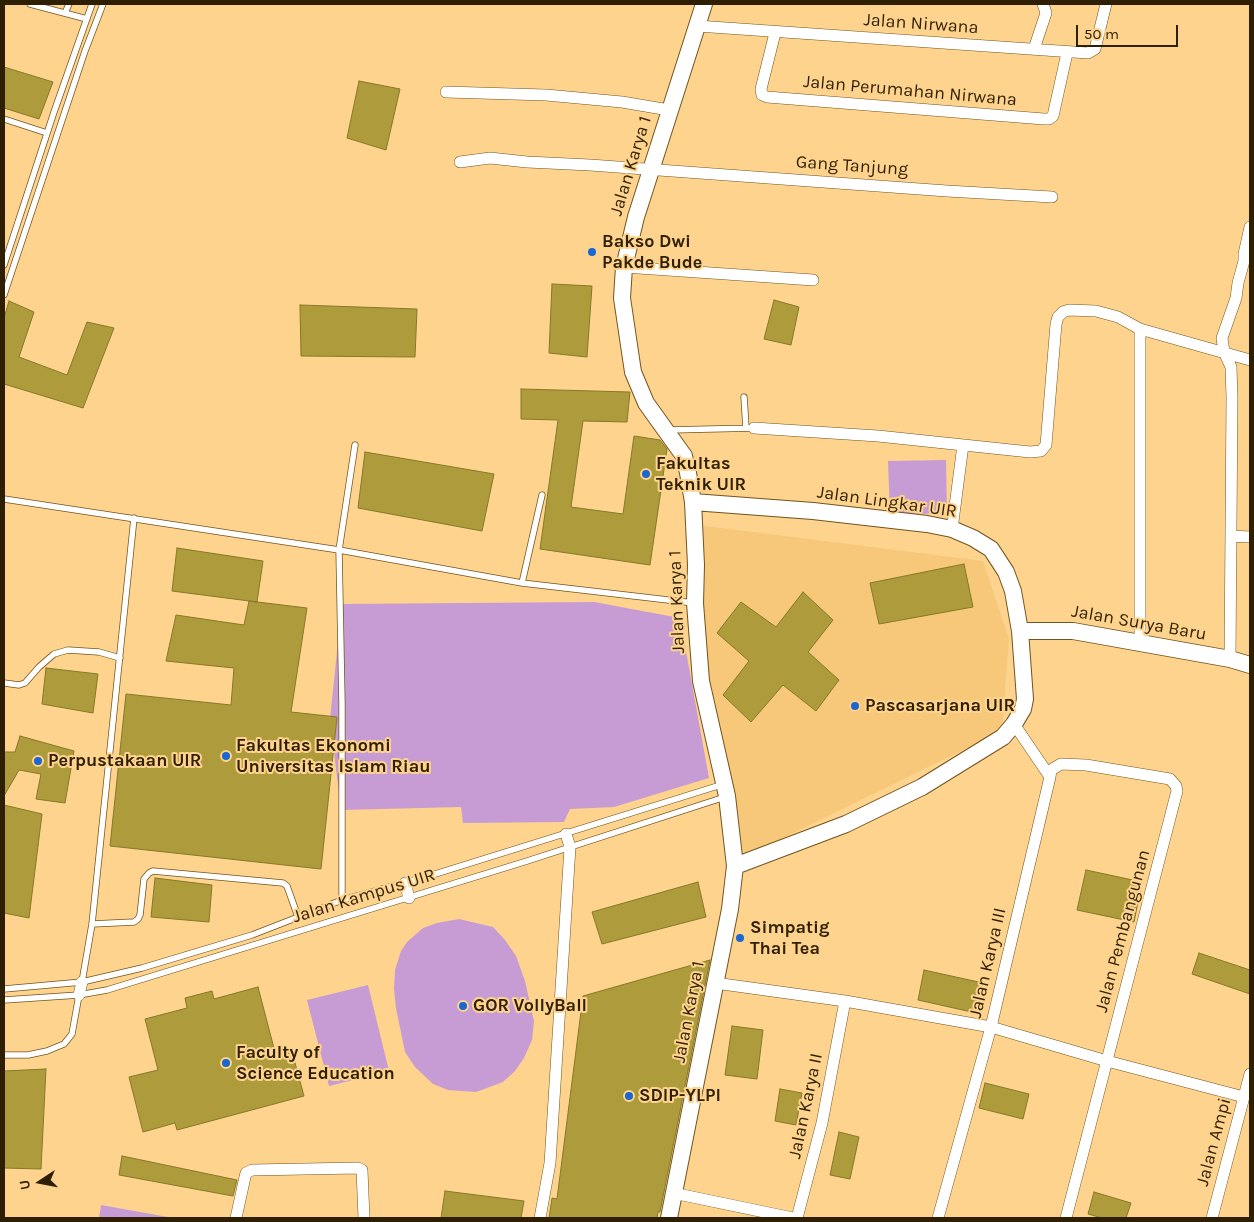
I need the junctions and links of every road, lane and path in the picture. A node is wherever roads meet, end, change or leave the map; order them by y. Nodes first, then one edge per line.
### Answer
1 (30, 4) edge
2 (69, 4) edge
3 (92, 4) edge
4 (103, 4) edge
5 (704, 4) edge
6 (1042, 4) edge
7 (1106, 4) edge
8 (65, 13) junction
9 (87, 19) junction
10 (697, 26) junction
11 (775, 33) junction
12 (1034, 49) junction
13 (1067, 53) junction
14 (446, 92) dead end
15 (669, 110) junction
16 (4, 119) edge
17 (47, 133) junction
18 (460, 162) dead end
19 (650, 170) junction
20 (1052, 197) dead end
21 (1250, 227) edge
22 (1247, 262) edge
23 (4, 264) edge
24 (624, 267) junction
25 (813, 280) dead end
26 (4, 295) edge
27 (1140, 329) junction
28 (1224, 352) junction
29 (1250, 360) edge
30 (744, 397) dead end
31 (750, 428) junction
32 (666, 430) junction
33 (963, 445) junction
34 (355, 446) dead end
35 (542, 495) dead end
36 (4, 499) edge
37 (693, 502) junction
38 (134, 518) junction
39 (952, 529) junction
40 (1231, 536) junction
41 (1250, 537) edge
42 (339, 550) junction
43 (522, 583) junction
44 (695, 603) junction
45 (1020, 632) junction
46 (1140, 643) junction
47 (120, 658) junction
48 (1230, 659) junction
49 (1250, 665) edge
50 (4, 683) edge
51 (1014, 724) junction
52 (1050, 777) junction
53 (726, 790) junction
54 (566, 834) junction
55 (570, 847) junction
56 (735, 866) junction
57 (404, 883) junction
58 (409, 898) junction
59 (342, 900) junction
60 (298, 917) junction
61 (92, 924) junction
62 (82, 982) junction
63 (715, 983) junction
64 (4, 989) edge
65 (79, 995) junction
66 (4, 1000) edge
67 (845, 1001) junction
68 (991, 1027) junction
69 (4, 1055) edge
70 (1107, 1061) junction
71 (1250, 1074) edge
72 (1244, 1097) junction
73 (673, 1193) junction
74 (236, 1218) edge
75 (364, 1218) edge
76 (540, 1218) edge
77 (669, 1218) edge
78 (793, 1218) edge
79 (797, 1218) edge
80 (938, 1218) edge
81 (1066, 1218) edge
82 (1212, 1218) edge

1 - 8 lane
2 - 8 lane
3 - 9 lane
4 - 26 lane
5 - 10 street, Jalan Karya 1
6 - 12 street
7 - 13 street, Jalan Nirwana
8 - 9 lane
9 - 17 lane
10 - 11 street, Jalan Nirwana
10 - 15 street, Jalan Karya 1
11 - 12 street, Jalan Nirwana
11 - 13 street, Jalan Perumahan Nirwana
12 - 13 street, Jalan Nirwana
14 - 15 street
15 - 19 street, Jalan Karya 1
16 - 17 lane
17 - 23 lane
18 - 19 street, Gang Tanjung
19 - 20 street, Gang Tanjung
19 - 24 street, Jalan Karya 1
21 - 22 street
22 - 28 street
24 - 25 street
24 - 32 street, Jalan Karya 1
27 - 28 street
27 - 33 street
27 - 46 street
28 - 29 street
28 - 40 street
30 - 31 lane
31 - 32 lane
31 - 33 street
32 - 37 street, Jalan Karya 1
33 - 39 street
34 - 42 lane
35 - 43 lane
36 - 38 lane
37 - 39 street, Jalan Lingkar UIR
37 - 44 street, Jalan Karya 1
38 - 42 lane
38 - 47 lane
39 - 45 street, Jalan Lingkar UIR
40 - 41 street
40 - 48 street
42 - 43 lane
42 - 59 lane
43 - 44 lane
44 - 53 street, Jalan Karya 1
45 - 46 street, Jalan Surya Baru
45 - 51 street, Jalan Lingkar UIR
46 - 48 street, Jalan Surya Baru
47 - 50 lane
47 - 61 lane
48 - 49 street, Jalan Surya Baru
51 - 52 street
51 - 56 street, Jalan Lingkar UIR
52 - 68 street, Jalan Karya III
52 - 70 street, Jalan Pembangunan
53 - 54 lane, Jalan Kampus UIR
53 - 55 lane, Jalan Kampus UIR
53 - 56 street, Jalan Karya 1
54 - 55 street
54 - 57 lane, Jalan Kampus UIR
55 - 58 lane, Jalan Kampus UIR
55 - 76 street
56 - 63 street, Jalan Karya 1
57 - 58 street
57 - 59 lane, Jalan Kampus UIR
58 - 65 lane, Jalan Kampus UIR
59 - 60 lane, Jalan Kampus UIR
60 - 61 lane
60 - 62 lane, Jalan Kampus UIR
61 - 62 lane
62 - 64 lane, Jalan Kampus UIR
62 - 65 street
63 - 67 street
63 - 73 street, Jalan Karya 1
65 - 66 lane, Jalan Kampus UIR
65 - 69 lane
67 - 68 street
67 - 79 street, Jalan Karya II
68 - 70 street
68 - 80 street, Jalan Karya III
70 - 72 street
70 - 81 street, Jalan Pembangunan
71 - 72 street, Jalan Ampi
72 - 82 street, Jalan Ampi
73 - 77 street, Jalan Karya 1
73 - 78 street
74 - 75 street

